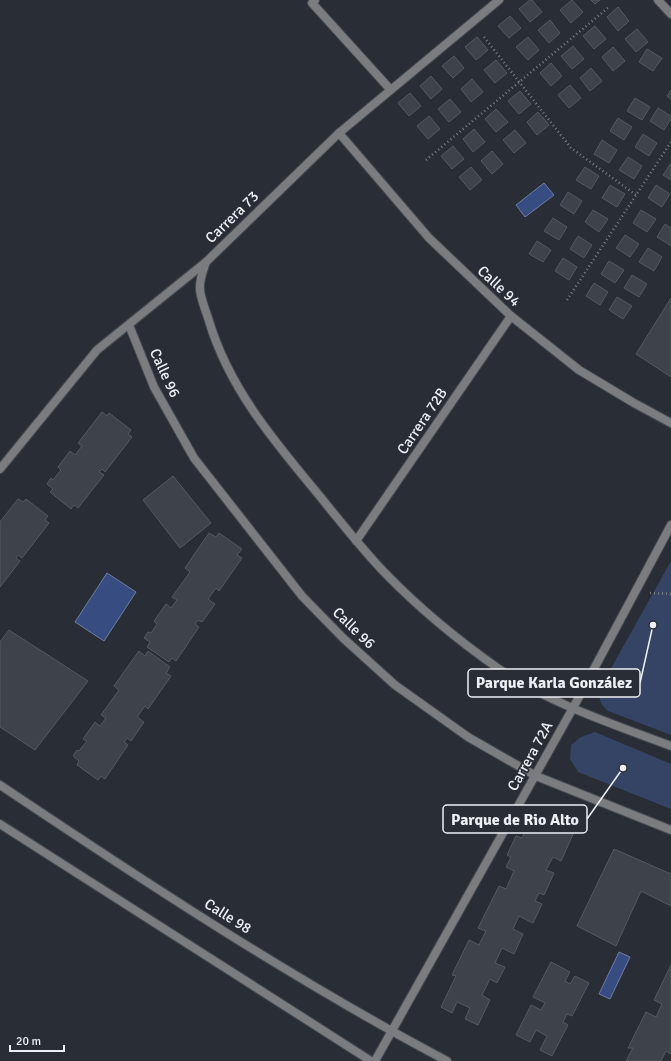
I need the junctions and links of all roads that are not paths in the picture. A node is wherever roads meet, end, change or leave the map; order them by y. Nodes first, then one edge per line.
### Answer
1 (315, 0) edge
2 (499, 0) edge
3 (658, 0) edge
4 (671, 14) edge
5 (390, 89) junction
6 (339, 133) junction
7 (206, 262) junction
8 (511, 316) junction
9 (129, 325) junction
10 (671, 423) edge
11 (0, 469) edge
12 (671, 525) edge
13 (356, 541) junction
14 (573, 708) junction
15 (671, 746) edge
16 (536, 776) junction
17 (0, 785) edge
18 (0, 824) edge
19 (671, 830) edge
20 (390, 1031) junction
21 (371, 1061) edge
22 (375, 1061) edge
23 (447, 1061) edge

1 - 5 street
2 - 5 street, Carrera 73
3 - 4 street
5 - 6 street, Carrera 73
6 - 7 street, Carrera 73
6 - 8 street, Calle 94
7 - 9 street, Carrera 73
7 - 13 street
8 - 10 street, Calle 94
8 - 13 street, Carrera 72B
9 - 11 street, Carrera 73
9 - 16 street, Calle 96
12 - 14 street, Carrera 72A
13 - 14 street
14 - 15 street
14 - 16 street, Carrera 72A
16 - 19 street, Calle 96
16 - 20 street, Carrera 72A
17 - 20 street, Calle 98
18 - 21 street
20 - 22 street, Carrera 72A
20 - 23 street, Calle 98

